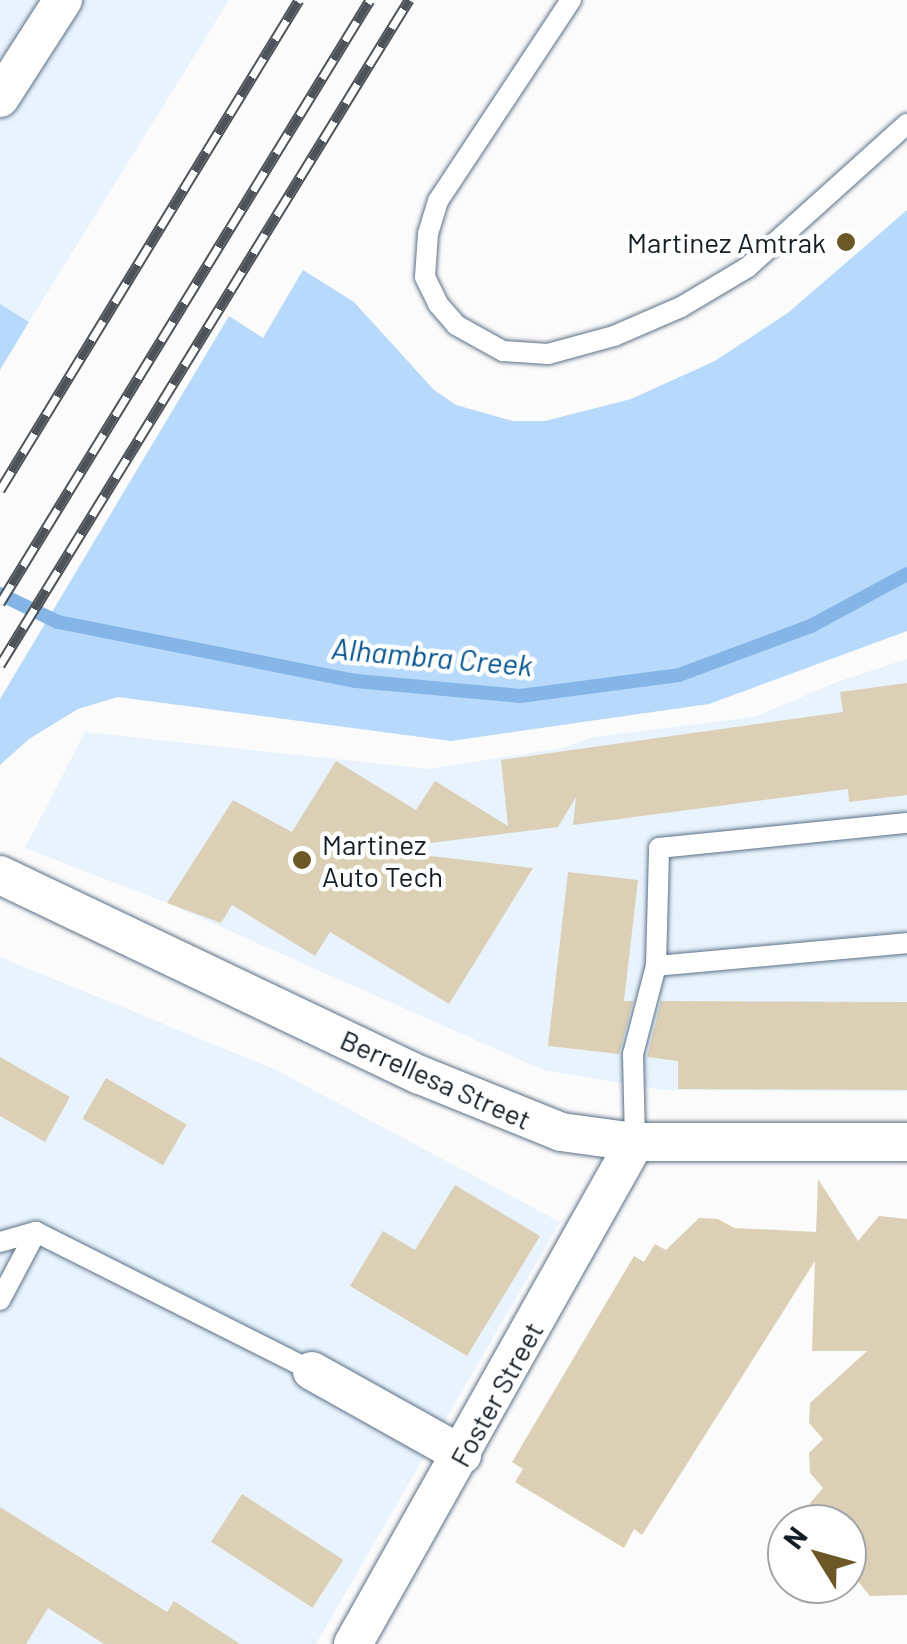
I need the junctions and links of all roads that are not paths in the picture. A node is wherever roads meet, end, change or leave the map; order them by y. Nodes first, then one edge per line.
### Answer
1 (63, 0) edge
2 (571, 0) edge
3 (0, 98) edge
4 (907, 124) edge
5 (907, 822) edge
6 (0, 875) edge
7 (907, 943) edge
8 (656, 966) junction
9 (635, 1142) junction
10 (907, 1142) edge
11 (36, 1232) junction
12 (0, 1242) edge
13 (0, 1300) edge
14 (312, 1372) joint
15 (462, 1455) junction
16 (353, 1644) edge

1 - 3 street
2 - 4 lane
5 - 8 lane
6 - 9 street, Berrellesa Street
7 - 8 lane
8 - 9 lane
9 - 10 street, Berrellesa Street
9 - 15 street, Foster Street
11 - 12 lane
11 - 13 lane
11 - 14 lane
14 - 15 street
15 - 16 street, Foster Street

